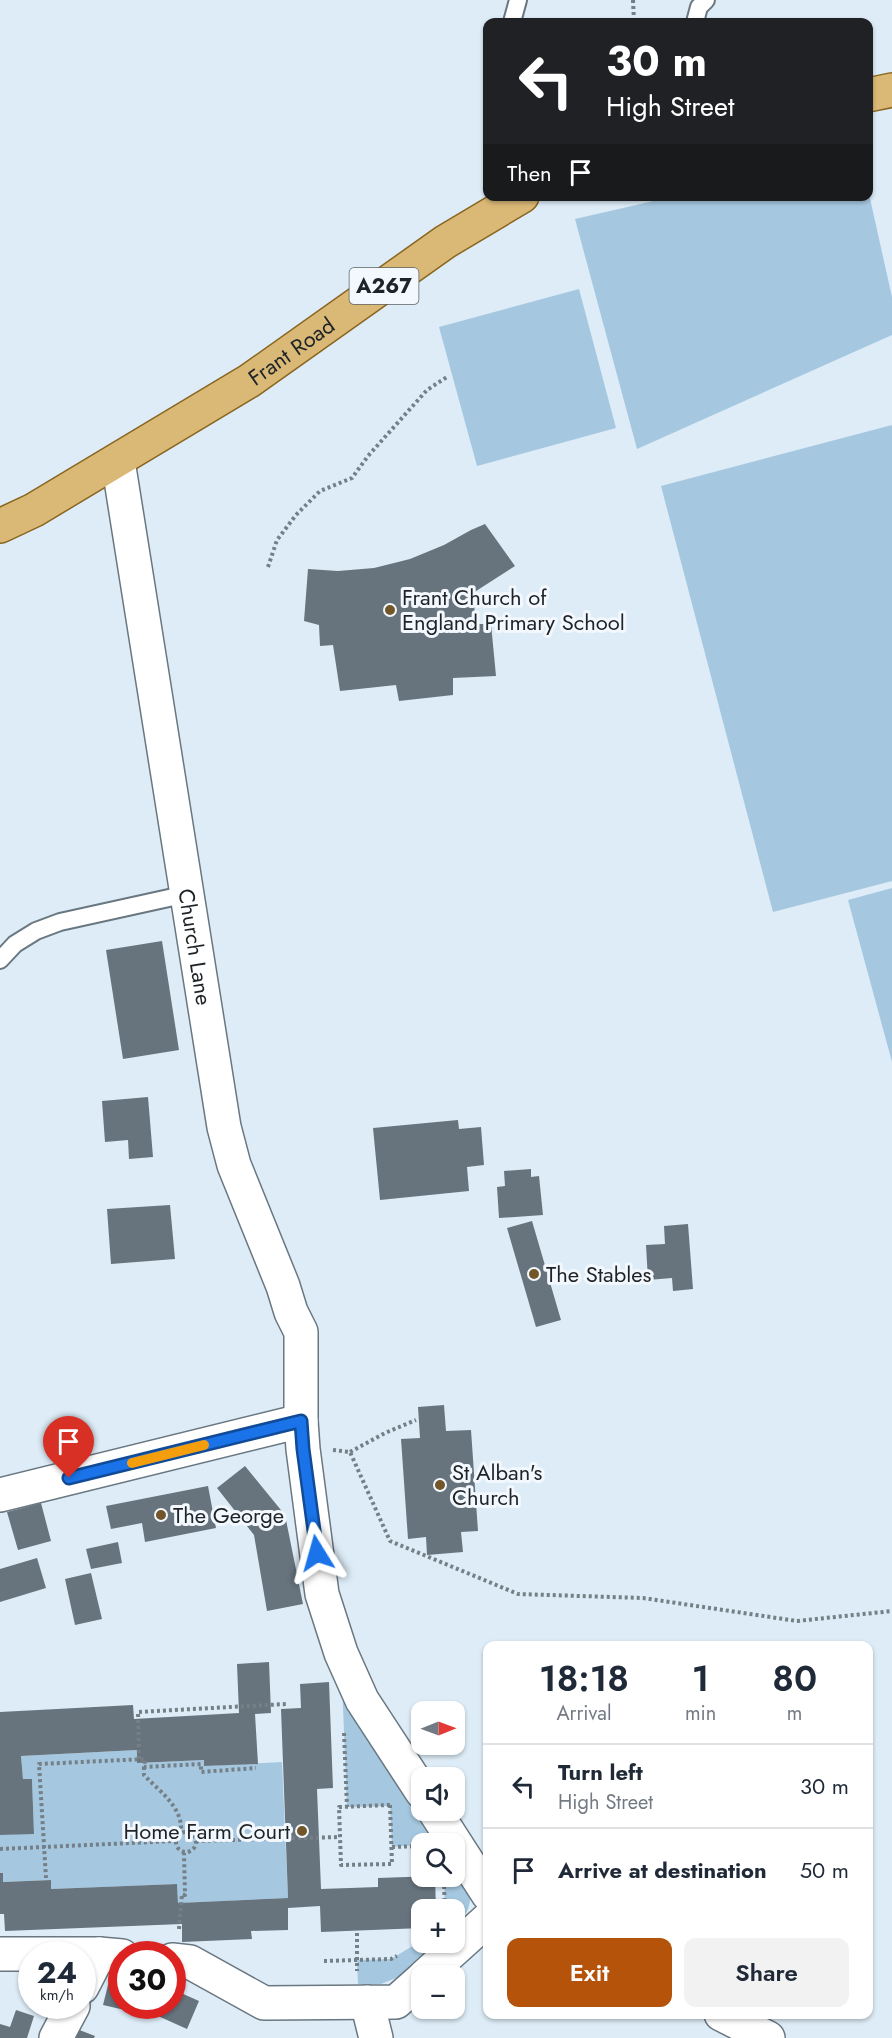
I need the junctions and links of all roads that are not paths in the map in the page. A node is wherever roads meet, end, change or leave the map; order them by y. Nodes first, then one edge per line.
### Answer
1 (518, 0) edge
2 (706, 0) edge
3 (513, 18) edge
4 (696, 18) edge
5 (892, 90) edge
6 (873, 94) edge
7 (514, 201) edge
8 (118, 461) junction
9 (0, 526) edge
10 (188, 894) junction
11 (0, 960) edge
12 (302, 1435) junction
13 (0, 1495) edge
14 (411, 1775) edge
15 (441, 1821) edge
16 (483, 1886) edge
17 (483, 1923) edge
18 (0, 1954) edge
19 (108, 1955) edge
20 (108, 1957) edge
21 (186, 1962) edge
22 (437, 1965) edge
23 (96, 1971) edge
24 (411, 1989) edge
25 (362, 2002) junction
26 (66, 2019) edge
27 (731, 2019) edge
28 (56, 2038) edge
29 (376, 2038) edge
30 (768, 2038) edge

1 - 3 lane
2 - 4 lane
5 - 6 main road
7 - 8 main road, Frant Road / A267
8 - 9 main road, A267
8 - 10 street, Church Lane
10 - 11 lane
10 - 12 street, Church Lane
12 - 13 street
12 - 14 street, Church Lane
15 - 16 street
17 - 22 street
18 - 19 street
20 - 23 street
21 - 25 street
24 - 25 street
25 - 29 street
26 - 28 street
27 - 30 street

